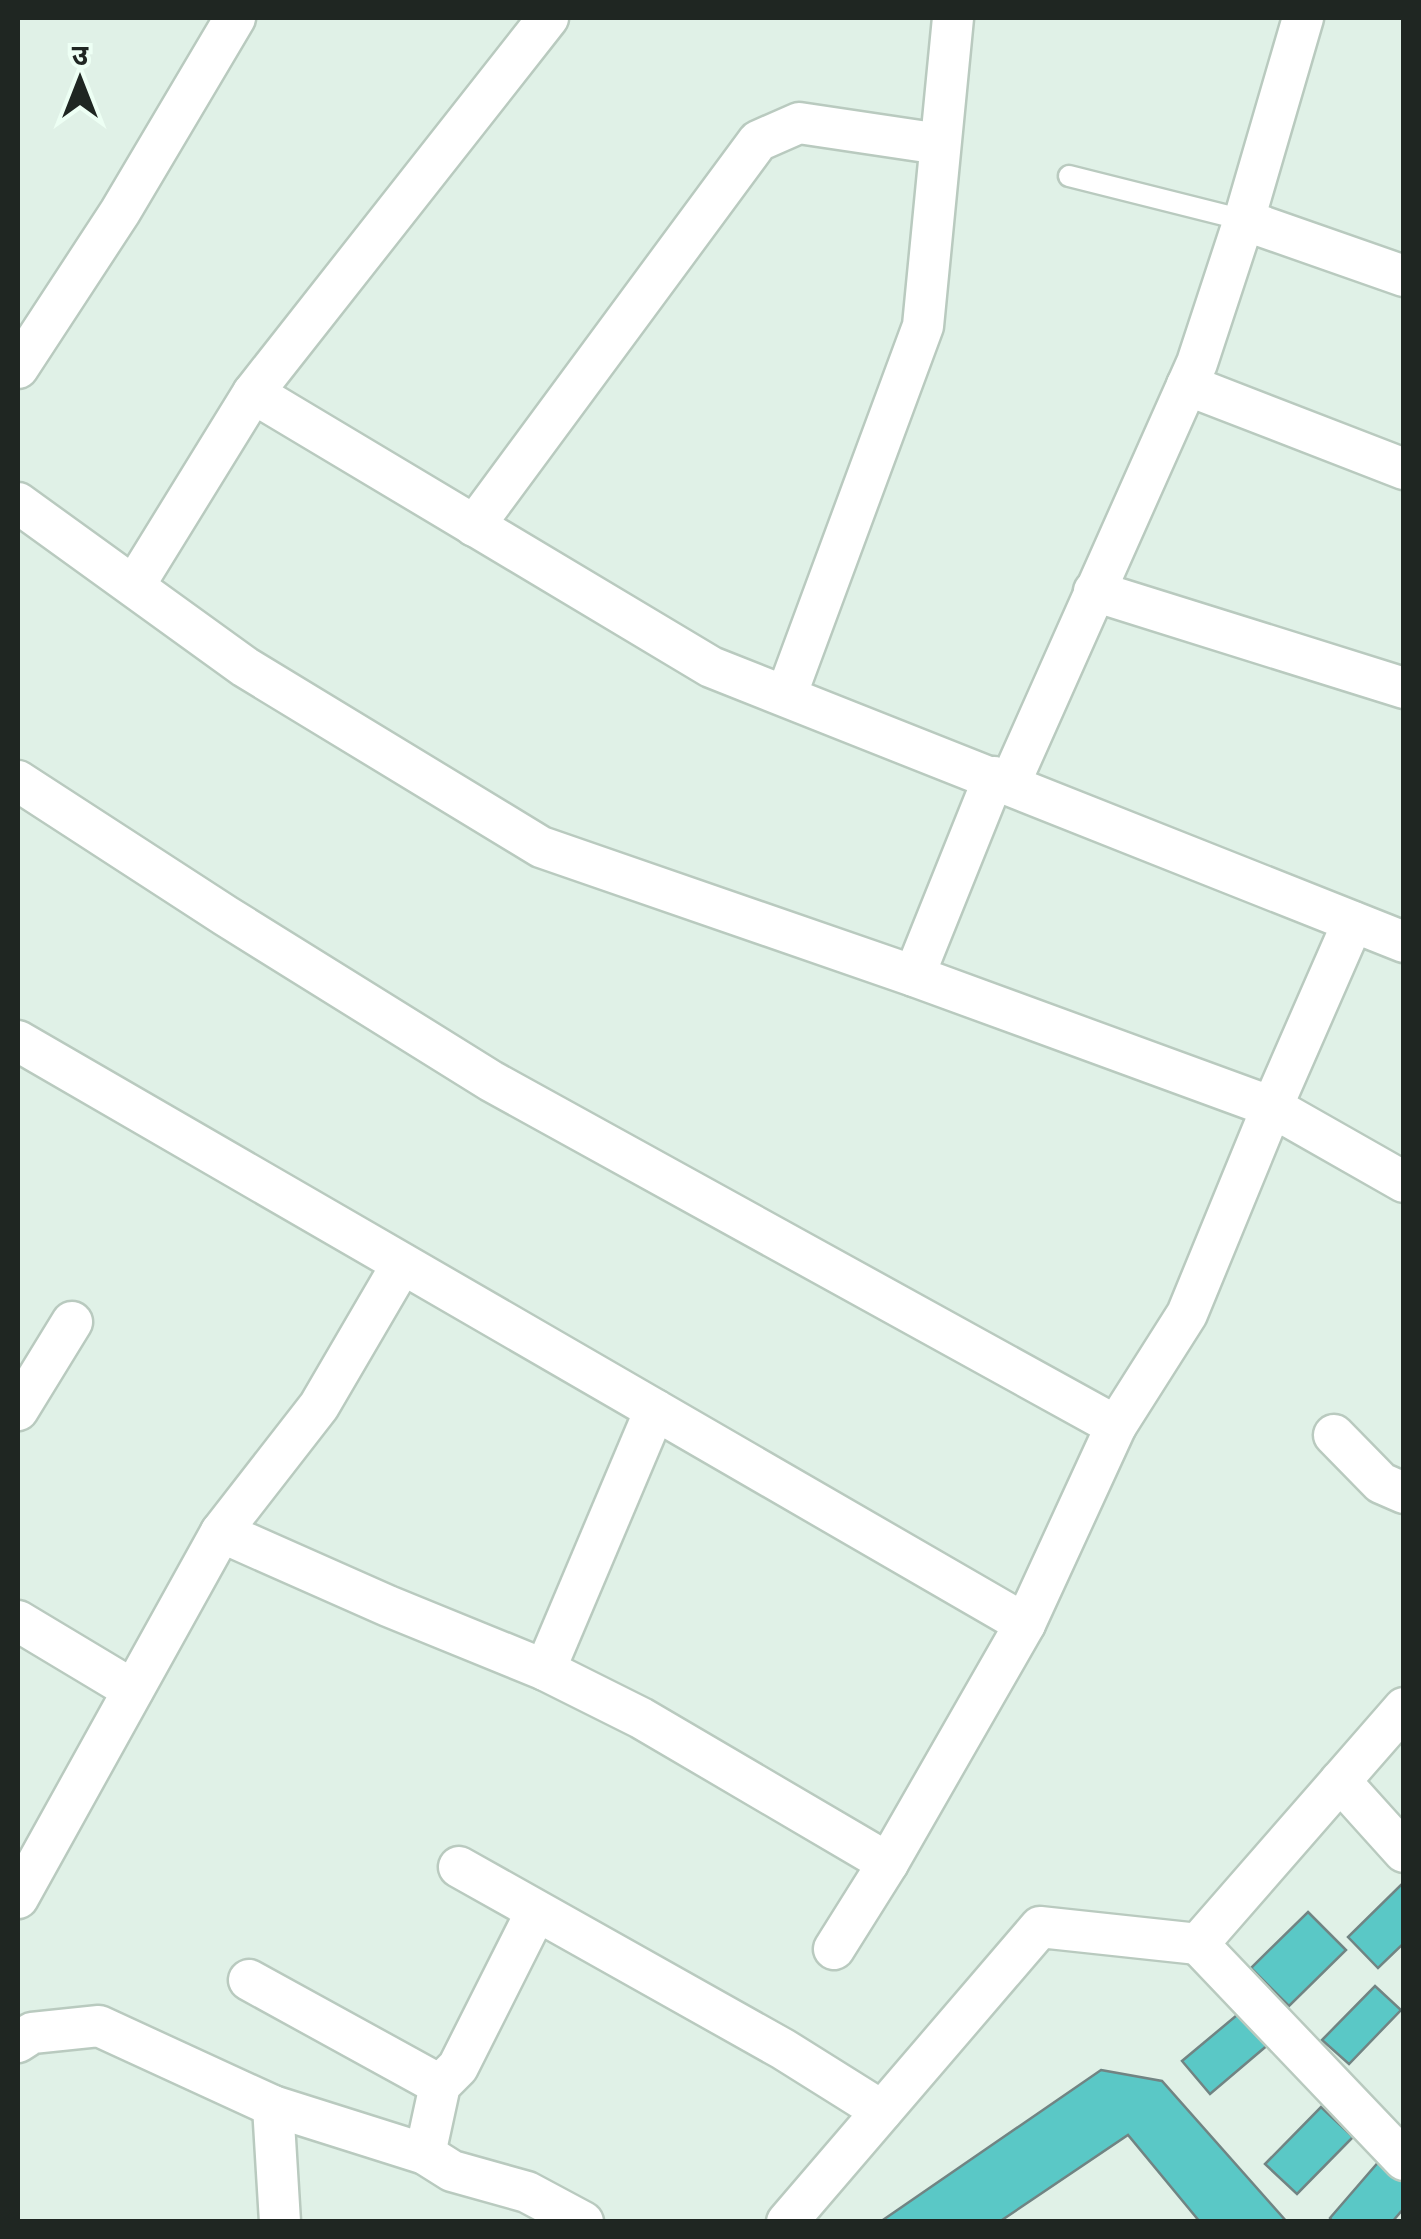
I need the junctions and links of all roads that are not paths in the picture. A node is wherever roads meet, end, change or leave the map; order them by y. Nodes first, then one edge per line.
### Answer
1 (235, 18) edge
2 (548, 18) edge
3 (952, 18) edge
4 (1303, 18) edge
5 (940, 144) junction
6 (1069, 176) dead end
7 (1244, 220) junction
8 (1404, 276) edge
9 (18, 368) edge
10 (1187, 385) junction
11 (253, 392) junction
12 (1404, 469) edge
13 (18, 503) edge
14 (474, 526) junction
15 (134, 586) junction
16 (1094, 591) junction
17 (1404, 688) edge
18 (786, 696) junction
19 (1002, 780) junction
20 (23, 798) edge
21 (1352, 922) junction
22 (1404, 942) edge
23 (914, 976) junction
24 (18, 1042) edge
25 (1272, 1107) junction
26 (1404, 1182) edge
27 (402, 1264) junction
28 (72, 1322) dead end
29 (18, 1410) edge
30 (655, 1410) junction
31 (1116, 1426) junction
32 (1334, 1435) dead end
33 (1404, 1493) edge
34 (221, 1532) junction
35 (18, 1620) edge
36 (1025, 1624) junction
37 (545, 1670) junction
38 (133, 1690) junction
39 (1404, 1708) edge
40 (1340, 1781) junction
41 (1404, 1852) edge
42 (888, 1862) junction
43 (459, 1868) dead end
44 (18, 1898) edge
45 (536, 1912) junction
46 (1198, 1944) junction
47 (834, 1949) dead end
48 (249, 1980) dead end
49 (18, 2042) edge
50 (440, 2085) junction
51 (273, 2106) junction
52 (882, 2111) junction
53 (425, 2154) junction
54 (1404, 2160) edge
55 (280, 2222) edge
56 (582, 2222) edge
57 (787, 2222) edge

1 - 9 street
2 - 11 street
3 - 5 street
4 - 7 street
5 - 14 street
5 - 18 street
6 - 7 lane
7 - 8 street
7 - 10 street
10 - 12 street
10 - 16 street
11 - 14 street
11 - 15 street
13 - 15 street
14 - 18 street
15 - 23 street
16 - 17 street
16 - 19 street
18 - 19 street
19 - 21 street
19 - 23 street
20 - 31 street
21 - 22 street
21 - 25 street
23 - 25 street
24 - 27 street
25 - 26 street
25 - 31 street
27 - 30 street
27 - 34 street
28 - 29 street
30 - 36 street
30 - 37 street
31 - 36 street
32 - 33 street
34 - 37 street
34 - 38 street
35 - 38 street
36 - 42 street
37 - 42 street
38 - 44 street
39 - 40 street
40 - 41 street
40 - 46 street
42 - 47 street
43 - 45 street
45 - 50 street
45 - 52 street
46 - 52 street
46 - 54 street
48 - 50 street
49 - 51 street
50 - 53 street
51 - 53 street
51 - 55 street
52 - 57 street
53 - 56 street

